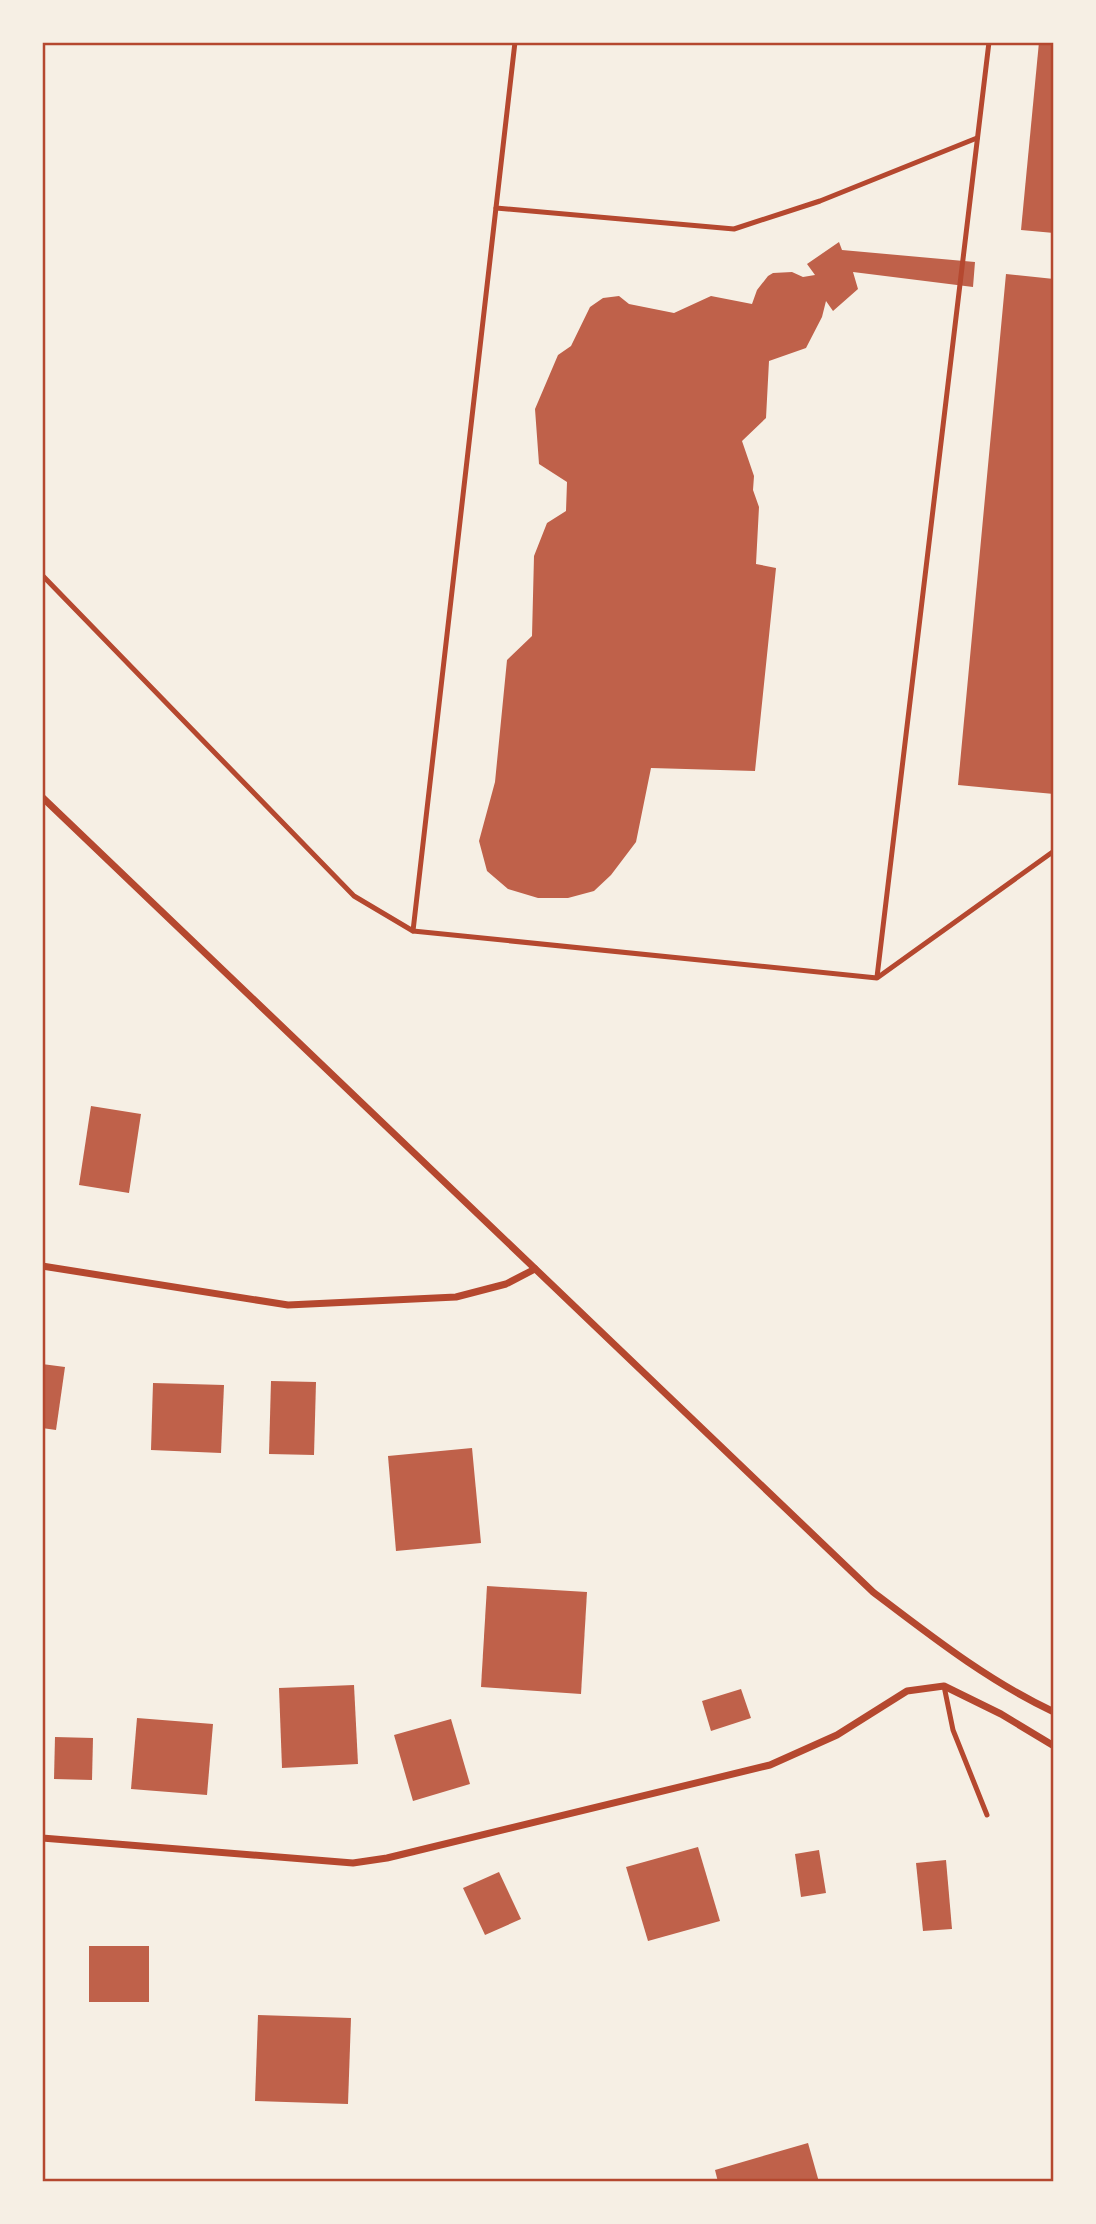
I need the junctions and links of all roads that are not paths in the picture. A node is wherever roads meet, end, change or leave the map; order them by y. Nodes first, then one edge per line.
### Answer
1 (515, 42) edge
2 (989, 42) edge
3 (977, 138) junction
4 (496, 208) junction
5 (42, 575) edge
6 (42, 797) edge
7 (1054, 851) edge
8 (413, 931) junction
9 (877, 978) junction
10 (42, 1266) edge
11 (535, 1269) junction
12 (944, 1686) junction
13 (1054, 1712) edge
14 (1054, 1746) edge
15 (987, 1815) dead end
16 (42, 1838) edge

1 - 4 lane
2 - 3 lane
3 - 4 lane
3 - 9 lane
4 - 8 lane
5 - 8 lane
6 - 11 street
7 - 9 lane
8 - 9 lane
10 - 11 street
11 - 13 street
12 - 14 street
12 - 15 lane
12 - 16 street

